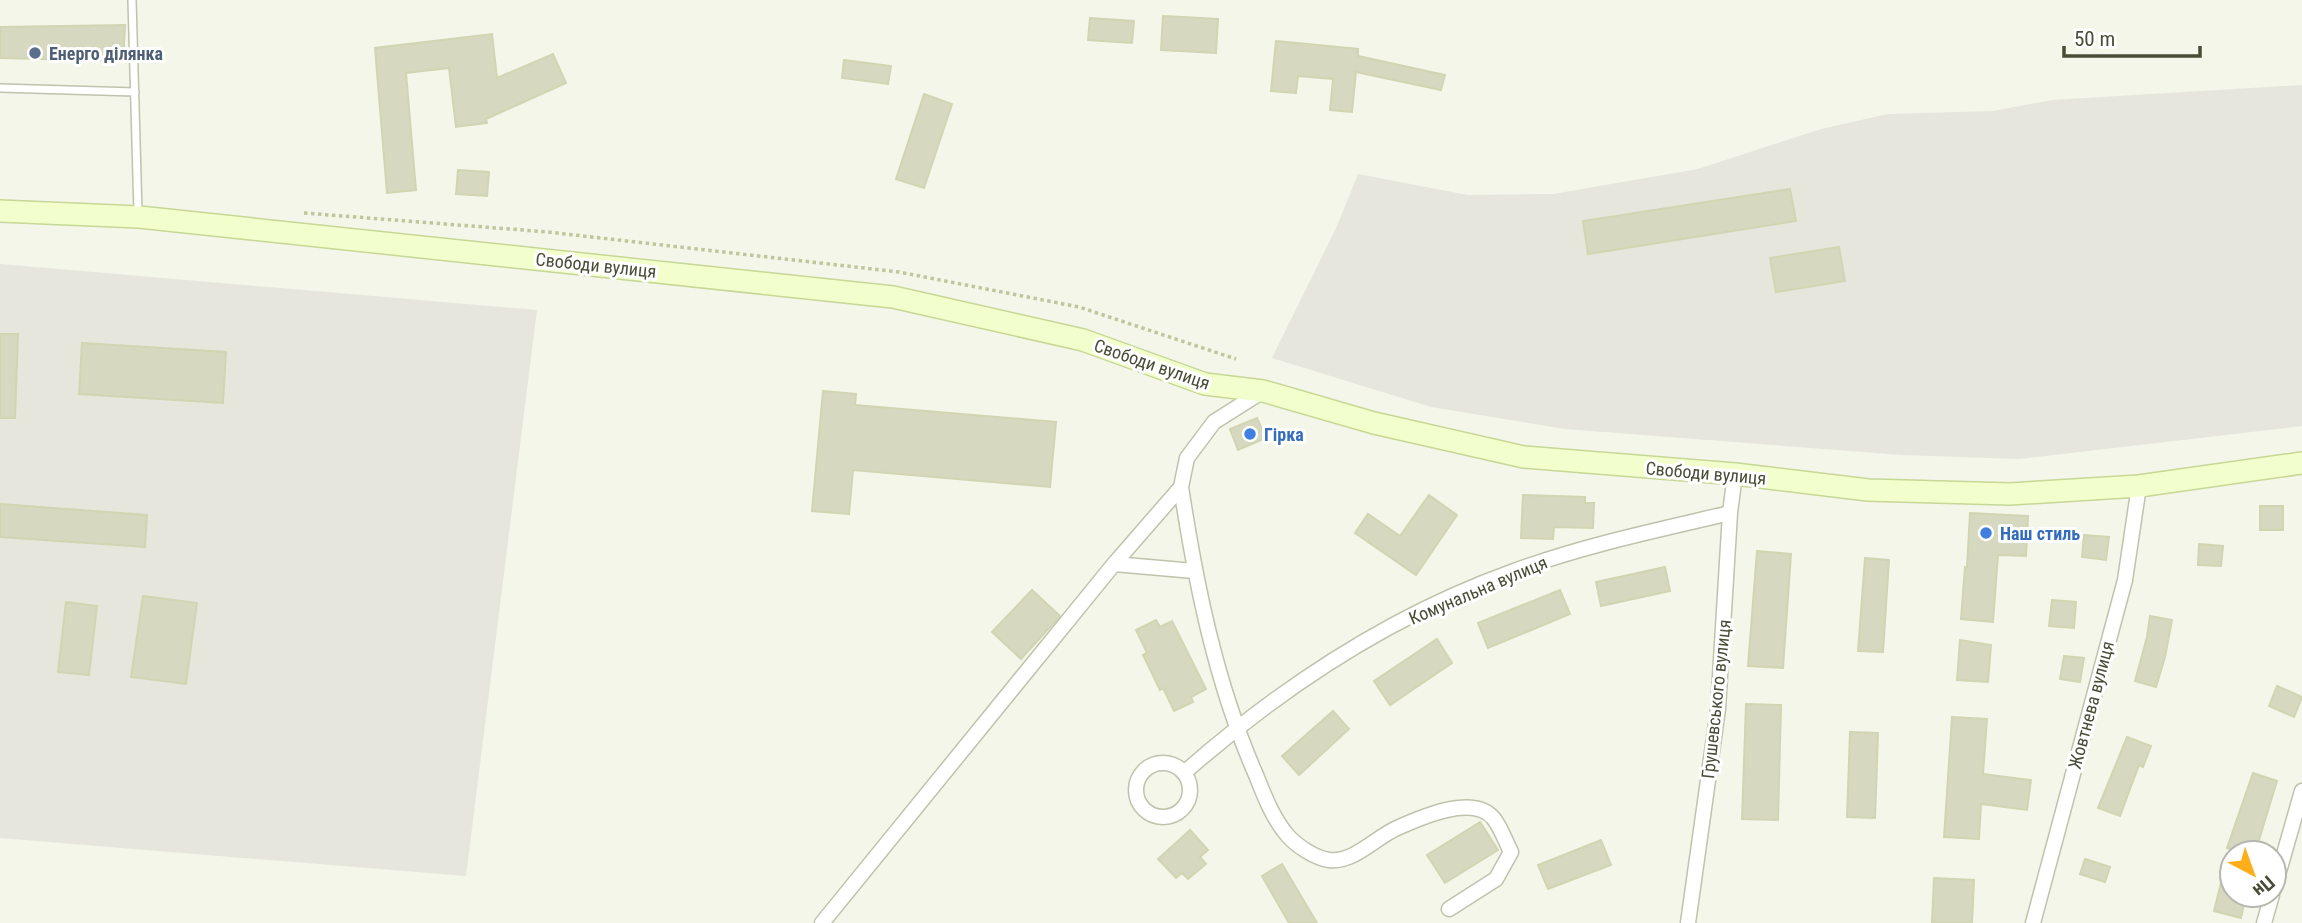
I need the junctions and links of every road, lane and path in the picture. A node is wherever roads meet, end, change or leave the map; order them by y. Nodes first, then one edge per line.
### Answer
1 (132, 0) edge
2 (0, 88) edge
3 (135, 92) junction
4 (0, 211) edge
5 (139, 217) junction
6 (1263, 391) junction
7 (2302, 463) edge
8 (1735, 474) junction
9 (2139, 485) junction
10 (1181, 487) junction
11 (1730, 513) junction
12 (1114, 564) junction
13 (1194, 571) junction
14 (1235, 728) junction
15 (1185, 772) dead end
16 (2302, 791) edge
17 (2288, 840) edge
18 (1449, 909) dead end
19 (822, 923) edge
20 (1688, 923) edge
21 (2033, 923) edge

1 - 3 lane
2 - 3 lane
3 - 5 lane
4 - 5 main road, Свободи вулиця
5 - 6 main road, Свободи вулиця
6 - 8 main road, Свободи вулиця
6 - 10 street
7 - 9 main road, Свободи вулиця
8 - 9 main road, Свободи вулиця
8 - 11 street, Грушевського вулиця
9 - 21 street, Жовтнева вулиця
10 - 12 street
10 - 13 street
11 - 14 street, Комунальна вулиця
11 - 20 street, Грушевського вулиця
12 - 13 street
12 - 19 street
13 - 14 street
14 - 15 street, Комунальна вулиця
14 - 18 street
16 - 17 street

